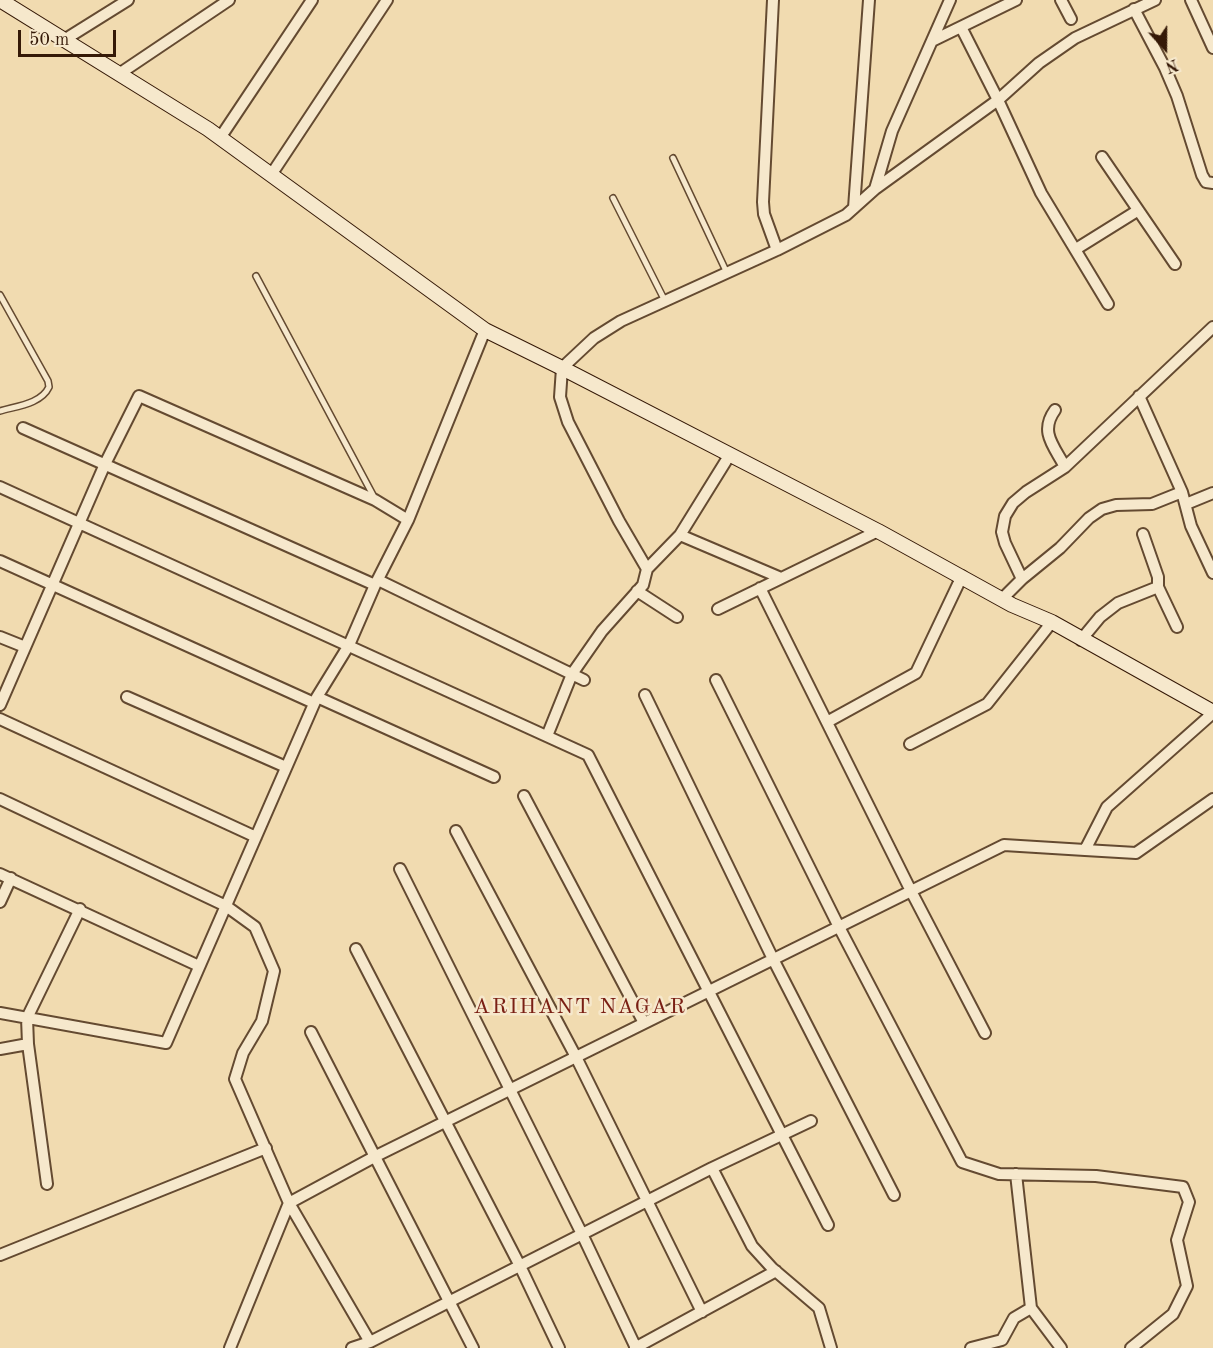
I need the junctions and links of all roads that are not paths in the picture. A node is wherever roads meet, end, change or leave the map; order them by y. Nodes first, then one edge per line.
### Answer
1 (0, 0) edge
2 (128, 0) edge
3 (229, 0) edge
4 (312, 0) edge
5 (387, 0) edge
6 (773, 0) edge
7 (869, 0) edge
8 (950, 0) edge
9 (1016, 0) edge
10 (1061, 0) edge
11 (1155, 0) edge
12 (1191, 0) edge
13 (1134, 9) junction
14 (1071, 19) dead end
15 (961, 27) junction
16 (64, 40) junction
17 (932, 41) junction
18 (1213, 48) edge
19 (119, 74) junction
20 (998, 100) junction
21 (220, 138) junction
22 (1101, 157) dead end
23 (673, 158) dead end
24 (271, 175) junction
25 (1213, 183) edge
26 (875, 189) junction
27 (613, 198) dead end
28 (854, 208) junction
29 (1137, 211) junction
30 (1076, 249) junction
31 (777, 250) junction
32 (1174, 264) dead end
33 (727, 273) junction
34 (256, 276) dead end
35 (0, 295) edge
36 (665, 301) junction
37 (1108, 304) dead end
38 (1213, 327) edge
39 (486, 330) junction
40 (562, 368) junction
41 (1139, 396) junction
42 (1054, 410) dead end
43 (0, 411) edge
44 (24, 428) dead end
45 (729, 456) junction
46 (105, 464) junction
47 (1065, 467) junction
48 (0, 487) edge
49 (1182, 492) junction
50 (1213, 493) edge
51 (375, 500) junction
52 (1186, 504) junction
53 (408, 520) junction
54 (79, 523) junction
55 (878, 531) junction
56 (1143, 534) dead end
57 (680, 535) junction
58 (0, 561) edge
59 (647, 569) junction
60 (1213, 573) edge
61 (962, 576) junction
62 (781, 578) junction
63 (1022, 579) junction
64 (376, 582) junction
65 (52, 585) junction
66 (1158, 587) junction
67 (760, 588) junction
68 (637, 591) junction
69 (1002, 599) junction
70 (718, 609) dead end
71 (677, 617) dead end
72 (1052, 622) junction
73 (1177, 627) dead end
74 (0, 637) edge
75 (1081, 640) junction
76 (349, 645) junction
77 (25, 647) junction
78 (573, 674) junction
79 (584, 680) dead end
80 (717, 680) dead end
81 (645, 695) dead end
82 (128, 697) dead end
83 (315, 700) junction
84 (0, 705) edge
85 (1213, 713) edge
86 (0, 720) edge
87 (827, 722) junction
88 (547, 736) junction
89 (910, 744) dead end
90 (286, 767) junction
91 (494, 777) dead end
92 (524, 796) dead end
93 (0, 799) edge
94 (1213, 799) edge
95 (456, 831) dead end
96 (256, 837) junction
97 (1085, 850) junction
98 (400, 869) dead end
99 (0, 874) edge
100 (11, 878) junction
101 (911, 891) junction
102 (0, 902) edge
103 (226, 906) junction
104 (80, 909) junction
105 (839, 927) junction
106 (356, 949) dead end
107 (773, 960) junction
108 (199, 966) junction
109 (708, 992) junction
110 (0, 1013) edge
111 (27, 1018) junction
112 (644, 1023) junction
113 (311, 1032) dead end
114 (985, 1033) dead end
115 (28, 1044) junction
116 (0, 1049) edge
117 (576, 1057) junction
118 (511, 1089) junction
119 (811, 1121) dead end
120 (445, 1122) junction
121 (781, 1135) junction
122 (266, 1148) junction
123 (376, 1156) junction
124 (712, 1168) junction
125 (1016, 1174) junction
126 (47, 1184) dead end
127 (894, 1195) dead end
128 (648, 1201) junction
129 (289, 1203) junction
130 (828, 1225) dead end
131 (582, 1234) junction
132 (0, 1255) edge
133 (520, 1266) junction
134 (777, 1271) junction
135 (450, 1301) junction
136 (1031, 1308) junction
137 (702, 1312) junction
138 (370, 1342) junction
139 (230, 1348) edge
140 (352, 1348) edge
141 (473, 1348) edge
142 (559, 1348) edge
143 (635, 1348) edge
144 (831, 1348) edge
145 (971, 1348) edge
146 (1061, 1348) edge
147 (1131, 1348) edge

1 - 16 street
2 - 16 street
3 - 19 street
4 - 21 street
5 - 24 street
6 - 31 street
7 - 28 street
8 - 17 street
9 - 15 street
10 - 14 street
11 - 13 street
12 - 18 street
13 - 20 street
13 - 25 street
15 - 17 street
15 - 20 street
16 - 19 street
17 - 26 street
19 - 21 street
20 - 26 street
20 - 30 street
21 - 24 street
22 - 29 street
23 - 33 lane
24 - 39 street
26 - 28 street
27 - 36 lane
28 - 31 street
29 - 30 street
29 - 32 street
30 - 37 street
31 - 33 street
33 - 36 street
34 - 51 lane
35 - 43 lane
36 - 40 street
38 - 41 street
39 - 40 street
39 - 53 street
40 - 45 street
40 - 59 street
41 - 47 street
41 - 49 street
42 - 47 street
44 - 46 street
45 - 55 street
45 - 57 street
46 - 51 street
46 - 54 street
46 - 64 street
47 - 63 street
48 - 54 street
49 - 52 street
49 - 63 street
50 - 52 street
51 - 53 street
52 - 60 street
53 - 64 street
54 - 65 street
54 - 76 street
55 - 61 street
55 - 62 street
56 - 66 street
57 - 59 street
57 - 62 street
58 - 65 street
59 - 68 street
61 - 69 street
61 - 87 street
62 - 67 street
63 - 69 street
64 - 76 street
64 - 78 street
65 - 77 street
65 - 83 street
66 - 73 street
66 - 75 street
67 - 70 street
67 - 87 street
68 - 71 street
68 - 78 street
69 - 72 street
72 - 75 street
72 - 89 street
74 - 77 street
75 - 85 street
76 - 83 street
76 - 88 street
77 - 84 street
78 - 79 street
78 - 88 street
80 - 105 street
81 - 107 street
82 - 90 street
83 - 90 street
83 - 91 street
85 - 97 street
86 - 96 street
87 - 101 street
88 - 109 street
90 - 96 street
92 - 112 street
93 - 103 street
94 - 97 street
95 - 117 street
96 - 103 street
97 - 101 street
98 - 118 street
99 - 100 street
100 - 102 street
100 - 104 street
101 - 105 street
101 - 114 street
103 - 108 street
103 - 122 street
104 - 108 street
104 - 111 street
105 - 107 street
105 - 125 street
106 - 120 street
107 - 109 street
107 - 127 street
108 - 111 street
109 - 112 street
109 - 121 street
110 - 111 street
111 - 115 street
112 - 117 street
113 - 123 street
115 - 116 street
115 - 126 street
117 - 118 street
117 - 128 street
118 - 120 street
118 - 131 street
119 - 121 street
120 - 123 street
120 - 133 street
121 - 124 street
121 - 130 street
122 - 129 street
122 - 132 street
123 - 129 street
123 - 135 street
124 - 128 street
124 - 134 street
125 - 136 street
125 - 147 street
128 - 131 street
128 - 137 street
129 - 138 street
129 - 139 street
131 - 133 street
131 - 143 street
133 - 135 street
133 - 142 street
134 - 137 street
134 - 144 street
135 - 138 street
135 - 141 street
136 - 145 street
136 - 146 street
137 - 143 street
138 - 140 street

